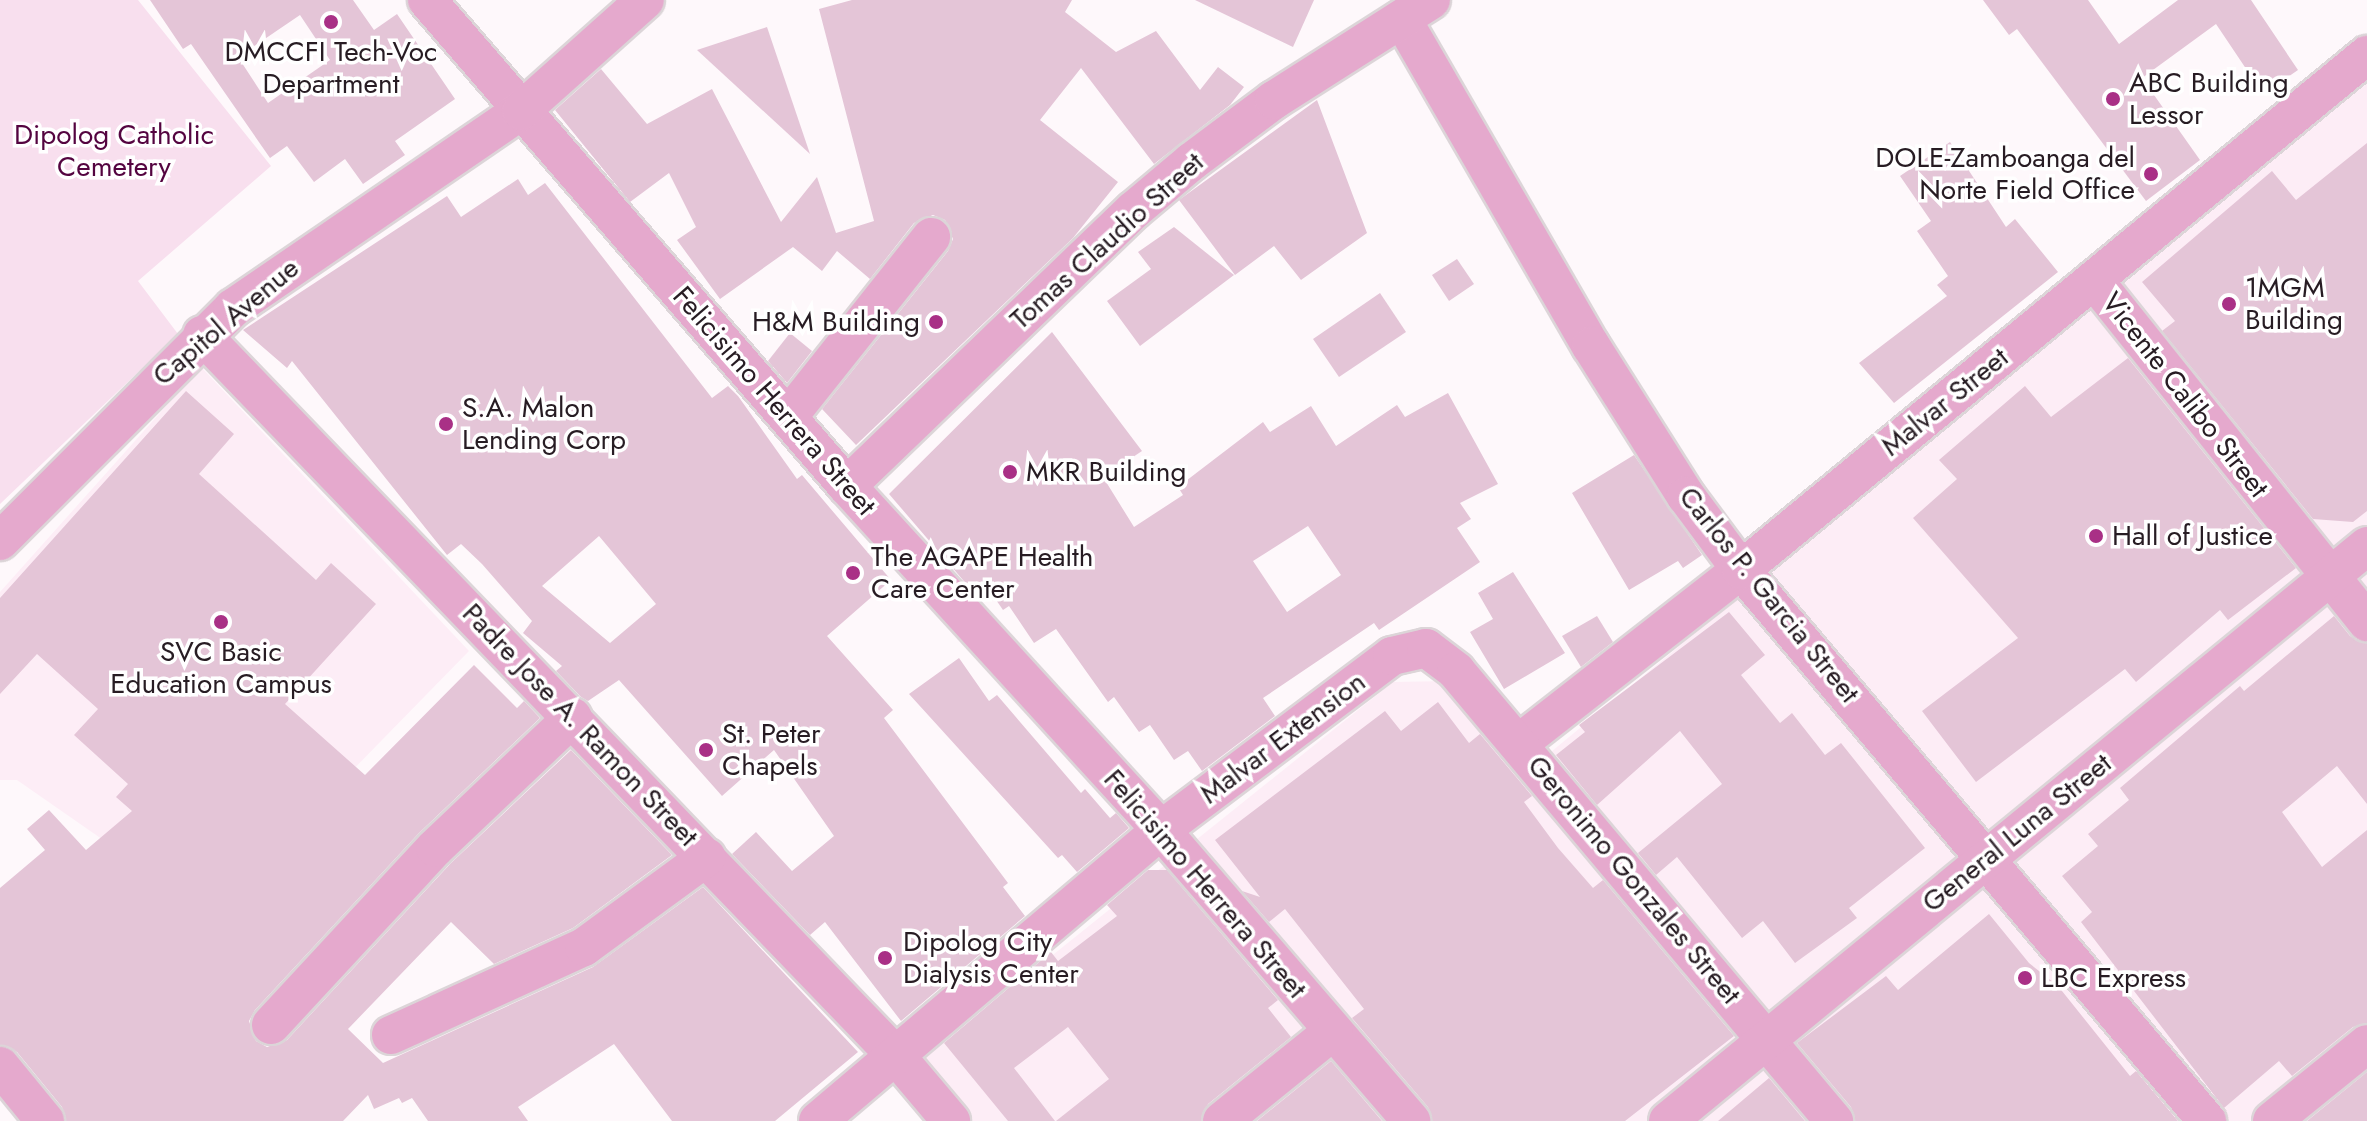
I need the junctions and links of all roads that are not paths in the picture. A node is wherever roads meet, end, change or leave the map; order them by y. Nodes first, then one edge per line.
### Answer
1 (427, 0) edge
2 (645, 0) edge
3 (1416, 10) edge
4 (2367, 55) edge
5 (521, 111) junction
6 (931, 237) dead end
7 (2094, 280) junction
8 (202, 335) junction
9 (788, 417) junction
10 (847, 486) junction
11 (0, 541) edge
12 (2367, 546) edge
13 (1741, 570) junction
14 (2329, 577) junction
15 (2367, 622) edge
16 (1426, 648) joint
17 (573, 717) junction
18 (1518, 744) junction
19 (1161, 830) junction
20 (707, 857) junction
21 (1988, 858) junction
22 (271, 1025) dead end
23 (1333, 1031) junction
24 (391, 1035) dead end
25 (1767, 1038) junction
26 (2367, 1044) edge
27 (897, 1057) junction
28 (0, 1066) edge
29 (45, 1121) edge
30 (818, 1121) edge
31 (951, 1121) edge
32 (1222, 1121) edge
33 (1411, 1121) edge
34 (1668, 1121) edge
35 (1834, 1121) edge
36 (2207, 1121) edge
37 (2272, 1121) edge

1 - 5 street, Felicisimo Herrera Street
2 - 5 street, Capitol Avenue
3 - 10 street, Tomas Claudio Street
3 - 13 street, Carlos P. Garcia Street
4 - 7 street, Malvar Street
5 - 8 street, Capitol Avenue
5 - 9 street, Felicisimo Herrera Street
6 - 9 street
7 - 13 street, Malvar Street
7 - 14 street, Vicente Calibo Street
8 - 11 street, Capitol Avenue
8 - 17 street, Padre Jose A. Ramon Street
9 - 10 street, Felicisimo Herrera Street
10 - 19 street, Felicisimo Herrera Street
12 - 14 street, General Luna Street
13 - 18 street, Malvar Street
13 - 21 street, Carlos P. Garcia Street
14 - 15 street, Vicente Calibo Street
14 - 21 street, General Luna Street
16 - 18 street, Geronimo Gonzales Street
16 - 19 street, Malvar Extension
17 - 20 street, Padre Jose A. Ramon Street
17 - 22 street
18 - 25 street, Geronimo Gonzales Street
19 - 23 street, Felicisimo Herrera Street
19 - 27 street, Malvar Extension
20 - 24 street
20 - 27 street, Padre Jose A. Ramon Street
21 - 25 street, General Luna Street
21 - 36 street, Carlos P. Garcia Street
23 - 32 street
23 - 33 street, Felicisimo Herrera Street
25 - 34 street, General Luna Street
25 - 35 street, Geronimo Gonzales Street
26 - 37 street
27 - 30 street, Malvar Extension
27 - 31 street, Padre Jose A. Ramon Street
28 - 29 street

